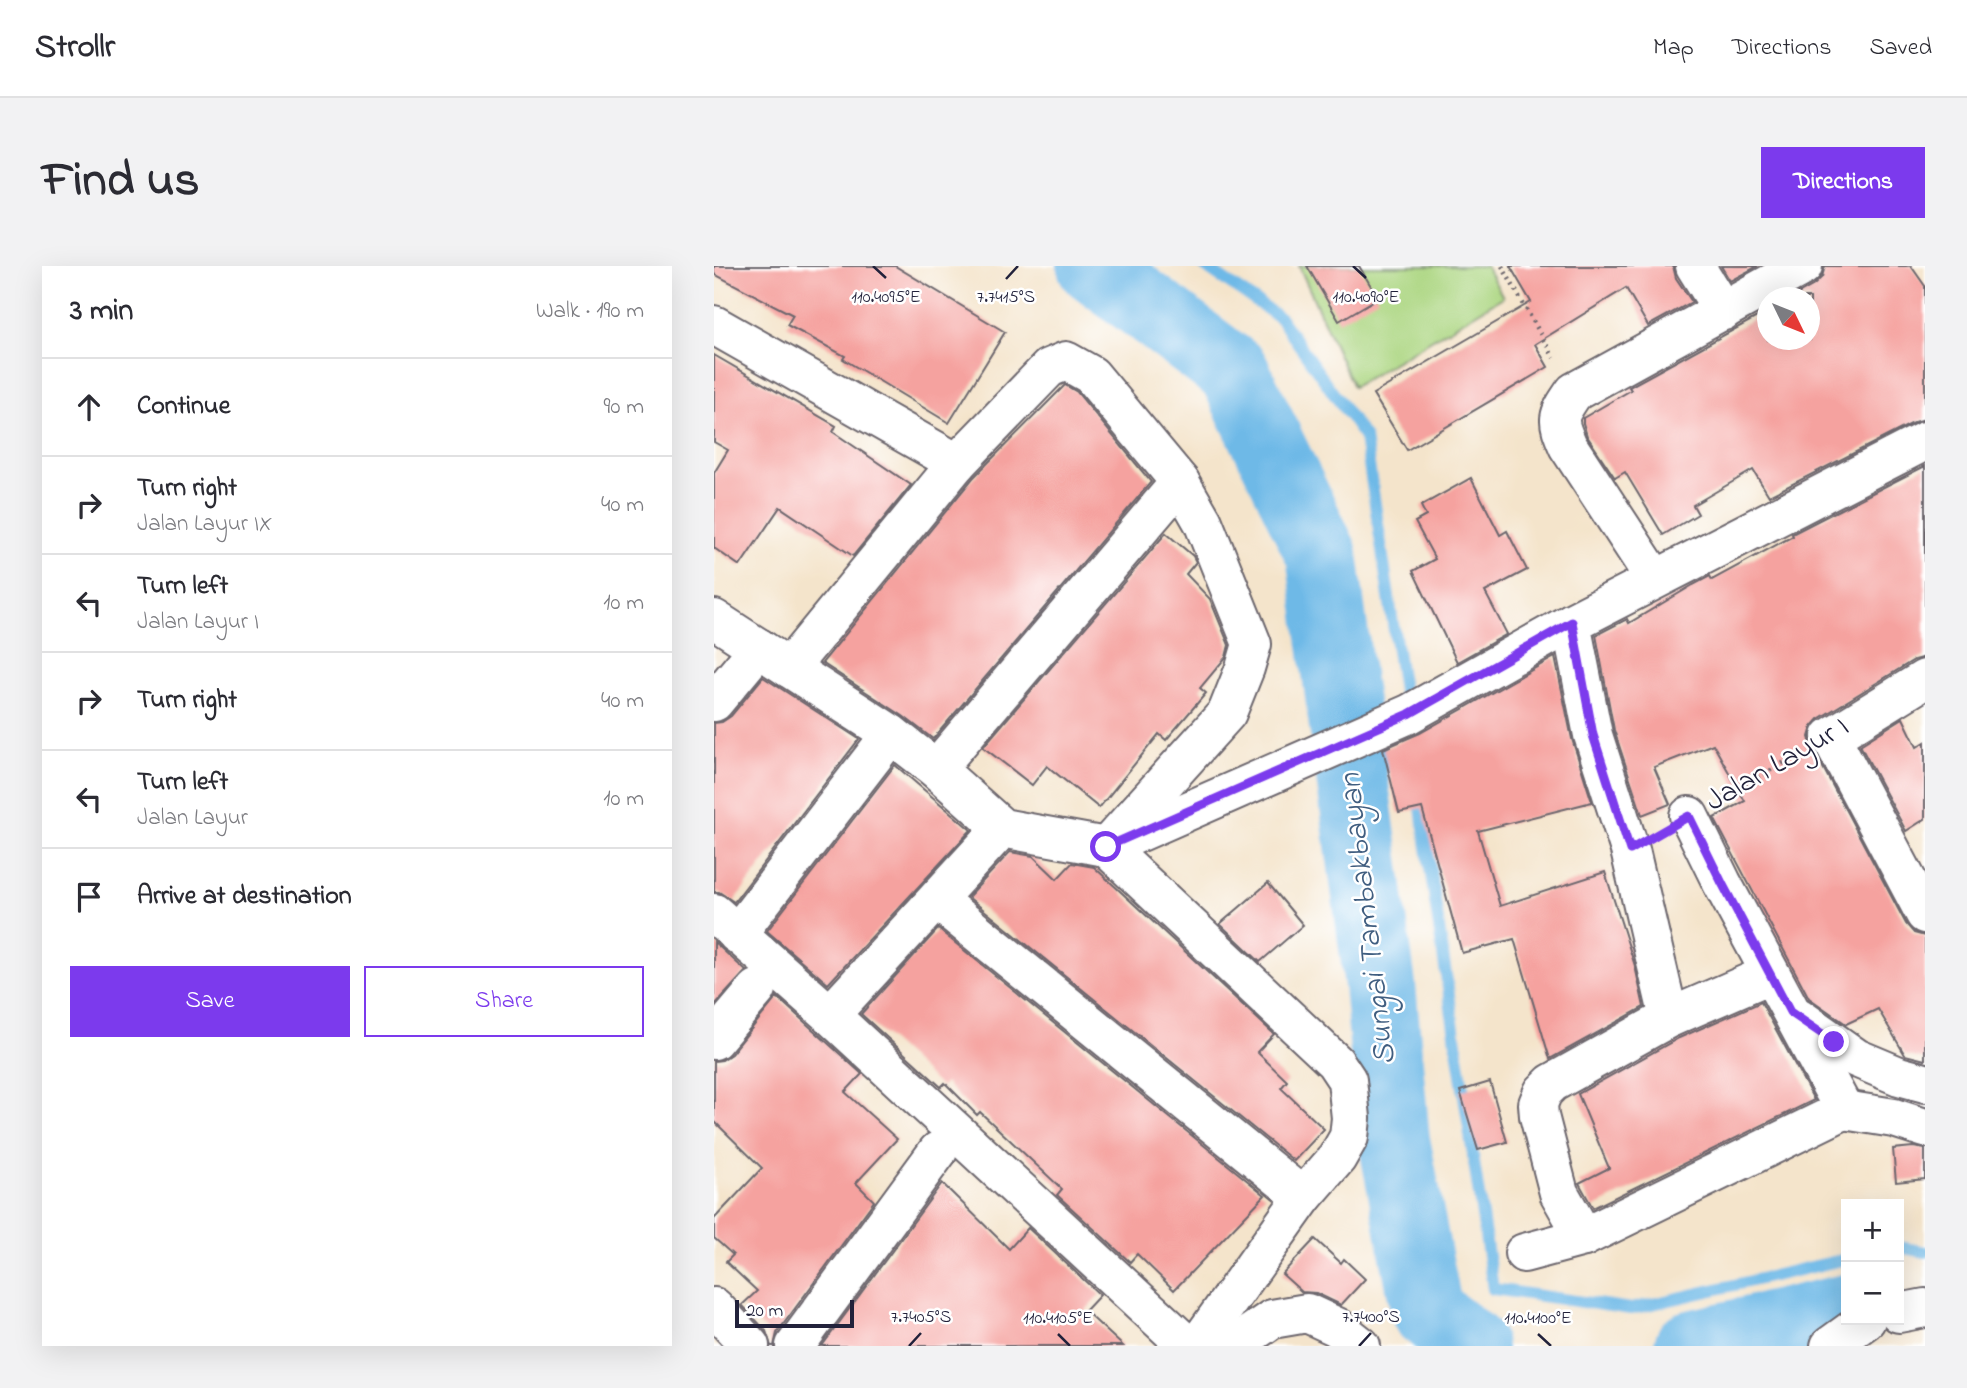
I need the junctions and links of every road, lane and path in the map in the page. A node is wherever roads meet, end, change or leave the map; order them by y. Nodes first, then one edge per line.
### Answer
1 (1502, 266) edge
2 (1695, 266) edge
3 (1803, 266) edge
4 (1723, 311) junction
5 (714, 325) edge
6 (1574, 392) junction
7 (1925, 441) edge
8 (957, 463) junction
9 (1180, 482) junction
10 (1655, 579) junction
11 (714, 619) edge
12 (1572, 622) junction
13 (774, 658) junction
14 (1925, 679) edge
15 (714, 702) edge
16 (891, 734) junction
17 (1830, 737) junction
18 (936, 769) junction
19 (1689, 816) joint
20 (1002, 828) junction
21 (1106, 847) junction
22 (937, 900) junction
23 (1925, 914) edge
24 (726, 924) edge
25 (1770, 974) junction
26 (757, 989) dead end
27 (1790, 1012) junction
28 (830, 1015) junction
29 (1669, 1018) junction
30 (714, 1040) edge
31 (1925, 1083) edge
32 (1844, 1110) junction
33 (1925, 1128) edge
34 (938, 1151) dead end
35 (1303, 1197) junction
36 (1584, 1237) junction
37 (1524, 1253) dead end
38 (714, 1307) edge
39 (1925, 1308) edge
40 (1904, 1312) edge
41 (1859, 1325) edge
42 (750, 1346) edge
43 (794, 1346) edge
44 (1188, 1346) edge
45 (1197, 1346) edge
46 (1233, 1346) edge
47 (1361, 1346) edge
48 (1830, 1346) edge

1 - 6 path
2 - 4 street
3 - 4 street
4 - 6 street
5 - 8 street
6 - 10 street
7 - 10 street
8 - 9 street
8 - 13 street
9 - 18 street
9 - 21 street
10 - 12 street
11 - 13 street
12 - 21 street
12 - 29 street
13 - 15 street
13 - 16 street
14 - 17 street, Jalan Layur I
16 - 18 street
16 - 24 street
17 - 19 path, Jalan Layur I
17 - 23 street
18 - 20 street
19 - 25 street
20 - 21 street
20 - 22 street
21 - 35 street
22 - 28 street
22 - 35 street
24 - 28 street
25 - 27 street
25 - 29 street
26 - 30 street
27 - 31 street
27 - 32 street
28 - 44 street
29 - 36 street
32 - 33 street
32 - 36 street
34 - 43 street
35 - 45 street
36 - 37 street
38 - 42 street
39 - 40 street
41 - 48 street
46 - 47 street

